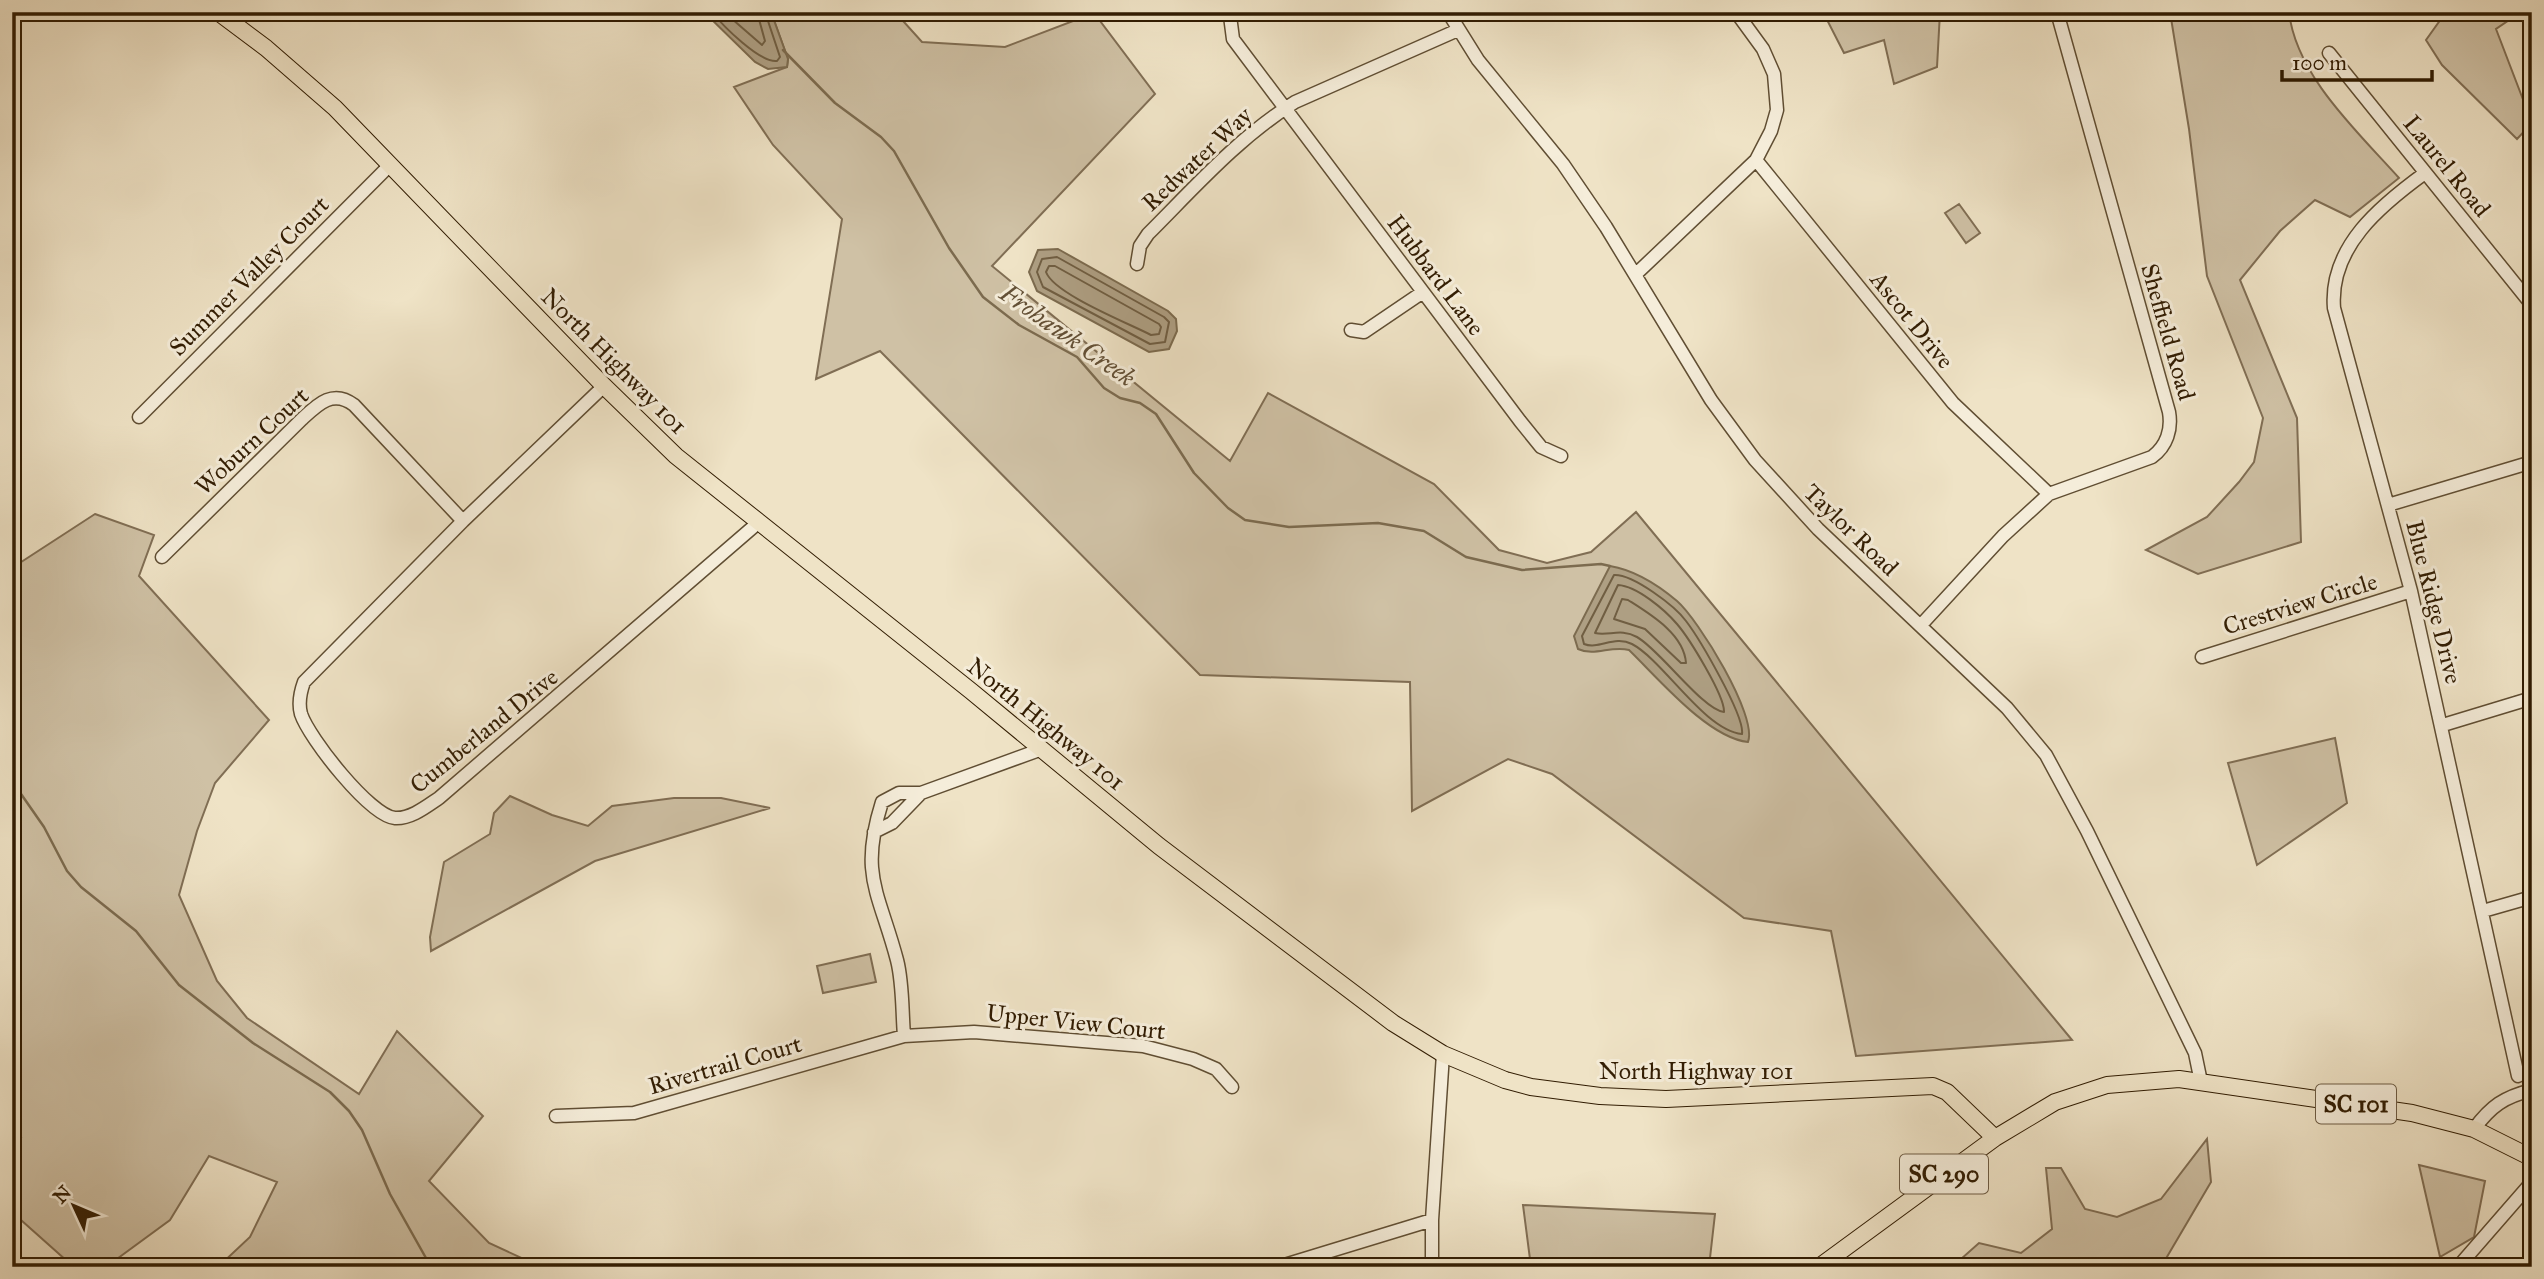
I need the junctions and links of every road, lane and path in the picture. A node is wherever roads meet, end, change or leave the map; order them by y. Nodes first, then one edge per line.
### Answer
1 (218, 12) edge
2 (1448, 12) edge
3 (1735, 12) edge
4 (2057, 12) edge
5 (1230, 16) dead end
6 (1458, 30) junction
7 (2329, 54) dead end
8 (1284, 109) junction
9 (1756, 160) junction
10 (390, 165) junction
11 (2425, 173) junction
12 (1137, 264) dead end
13 (1636, 274) junction
14 (1423, 292) junction
15 (2532, 305) edge
16 (1351, 330) dead end
17 (604, 386) junction
18 (139, 417) dead end
19 (1562, 456) dead end
20 (2532, 461) edge
21 (2049, 494) junction
22 (2388, 505) junction
23 (463, 521) junction
24 (759, 522) junction
25 (162, 557) dead end
26 (2411, 591) junction
27 (1921, 625) junction
28 (2202, 657) dead end
29 (2532, 698) edge
30 (2443, 725) junction
31 (1042, 749) junction
32 (921, 793) junction
33 (874, 832) junction
34 (2532, 897) edge
35 (2483, 911) junction
36 (904, 1036) junction
37 (1443, 1054) junction
38 (2518, 1076) dead end
39 (2201, 1082) junction
40 (1232, 1087) dead end
41 (2532, 1090) edge
42 (556, 1116) dead end
43 (2474, 1129) junction
44 (1995, 1138) junction
45 (2532, 1157) edge
46 (2532, 1182) edge
47 (1432, 1220) junction
48 (1278, 1267) edge
49 (1432, 1267) edge
50 (1819, 1267) edge
51 (2458, 1267) edge

1 - 10 main road, North Highway 101
2 - 6 street, Taylor Road
3 - 9 street
4 - 21 street, Sheffield Road
5 - 8 street, Hubbard Lane
6 - 8 street, Redwater Way
6 - 13 street, Taylor Road
7 - 11 street, Laurel Road
8 - 12 street, Redwater Way
8 - 14 street, Hubbard Lane
9 - 13 street
9 - 21 street, Ascot Drive
10 - 17 main road, North Highway 101
10 - 18 street, Summer Valley Court
11 - 15 street, Laurel Road
11 - 22 street, Blue Ridge Drive
13 - 27 street, Taylor Road
14 - 16 street
14 - 19 street, Hubbard Lane
17 - 23 street, Cumberland Drive
17 - 24 main road, North Highway 101
20 - 22 street
21 - 27 street, Sheffield Road
22 - 26 street, Blue Ridge Drive
23 - 24 street, Cumberland Drive
23 - 25 street, Woburn Court
24 - 31 main road, North Highway 101
26 - 28 street, Crestview Circle
26 - 30 street, Blue Ridge Drive
27 - 39 street, Taylor Road
29 - 30 street
30 - 35 street, Blue Ridge Drive
31 - 32 street
31 - 37 main road, North Highway 101
32 - 33 street
32 - 33 street
33 - 36 street
34 - 35 street
35 - 38 street, Blue Ridge Drive
36 - 40 street, Upper View Court
36 - 42 street, Rivertrail Court
37 - 44 main road, North Highway 101
37 - 47 street
39 - 43 main road, SC 101
39 - 44 main road, SC 101
41 - 43 street
43 - 45 main road, SC 101
44 - 50 main road, SC 290
46 - 51 street
47 - 48 street
47 - 49 street

